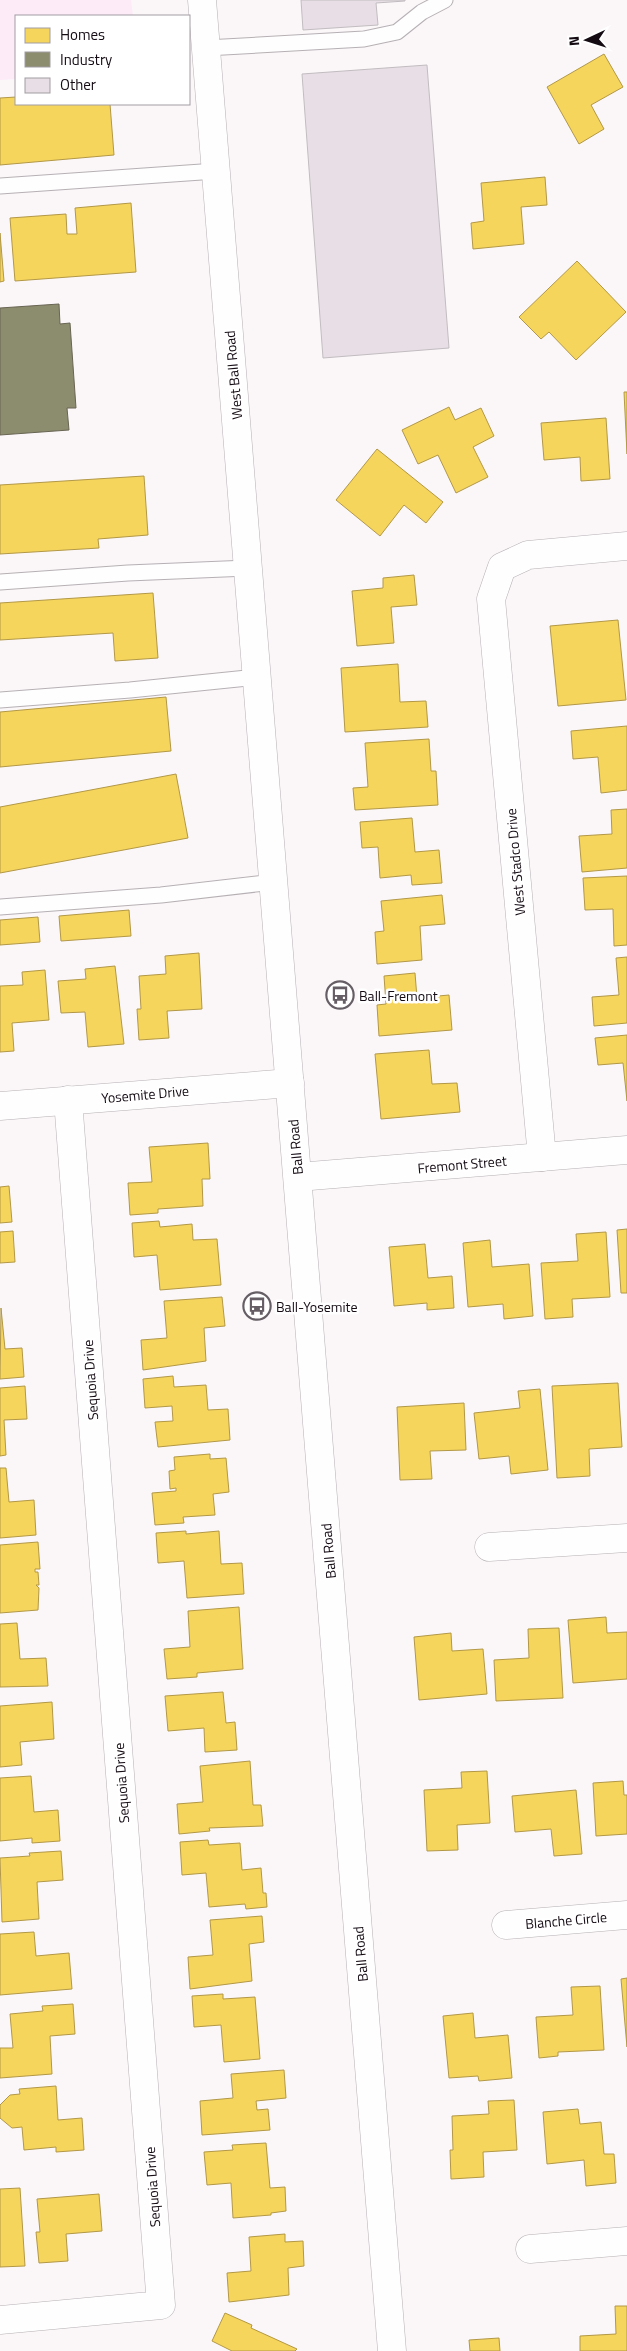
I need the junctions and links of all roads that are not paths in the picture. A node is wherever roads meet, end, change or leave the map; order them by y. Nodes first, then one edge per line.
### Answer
1 (202, 0) edge
2 (445, 0) edge
3 (206, 48) junction
4 (216, 170) junction
5 (0, 186) edge
6 (627, 546) edge
7 (248, 568) junction
8 (0, 582) edge
9 (258, 677) junction
10 (0, 700) edge
11 (264, 750) joint
12 (274, 882) junction
13 (0, 907) edge
14 (290, 1083) junction
15 (68, 1100) junction
16 (0, 1106) edge
17 (627, 1150) edge
18 (542, 1157) junction
19 (298, 1177) junction
20 (627, 1538) edge
21 (489, 1547) dead end
22 (627, 1915) edge
23 (506, 1924) dead end
24 (627, 2241) edge
25 (530, 2249) dead end
26 (0, 2320) edge
27 (392, 2351) edge

1 - 3 street, West Ball Road
2 - 3 lane
3 - 4 street, West Ball Road
4 - 5 lane
4 - 7 street, West Ball Road
6 - 18 street, West Stadco Drive
7 - 8 lane
7 - 9 street, West Ball Road
9 - 10 lane
9 - 11 street, West Ball Road
11 - 12 street, Ball Road
12 - 13 lane
12 - 14 street, Ball Road
14 - 15 street, Yosemite Drive
14 - 19 street, Ball Road
15 - 16 street, Yosemite Drive
15 - 26 street, Sequoia Drive
17 - 18 street, Fremont Street
18 - 19 street, Fremont Street
19 - 27 street, Ball Road
20 - 21 street
22 - 23 street, Blanche Circle
24 - 25 street

